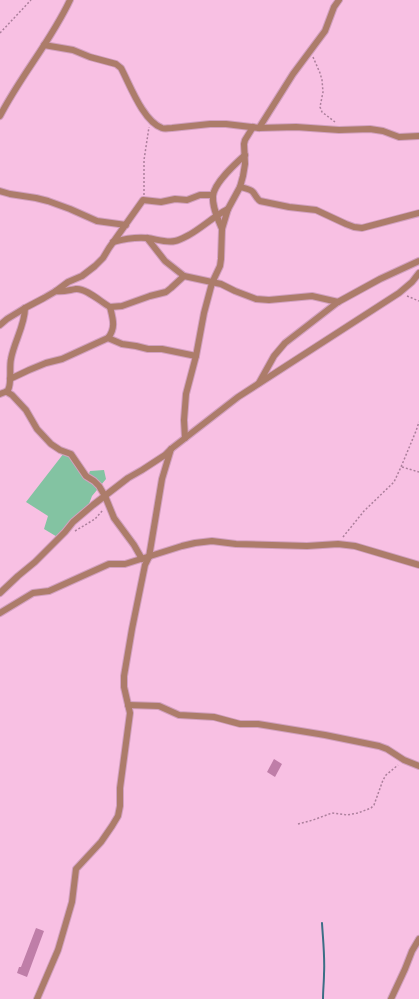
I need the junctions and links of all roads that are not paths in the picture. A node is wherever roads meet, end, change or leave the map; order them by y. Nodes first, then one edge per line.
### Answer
1 (70, 0) edge
2 (339, 0) edge
3 (44, 45) junction
4 (0, 116) edge
5 (256, 128) junction
6 (419, 136) edge
7 (245, 155) junction
8 (240, 187) junction
9 (0, 191) edge
10 (213, 195) junction
11 (228, 209) junction
12 (419, 213) edge
13 (216, 216) junction
14 (126, 226) junction
15 (222, 229) junction
16 (147, 238) junction
17 (113, 242) junction
18 (419, 261) edge
19 (419, 273) edge
20 (184, 276) junction
21 (212, 283) junction
22 (56, 291) junction
23 (338, 302) junction
24 (25, 308) junction
25 (110, 308) junction
26 (0, 324) edge
27 (108, 338) junction
28 (196, 356) junction
29 (10, 379) junction
30 (258, 384) junction
31 (7, 392) junction
32 (0, 394) edge
33 (185, 438) junction
34 (171, 449) junction
35 (105, 496) junction
36 (149, 557) junction
37 (142, 559) junction
38 (419, 565) edge
39 (0, 593) edge
40 (0, 613) edge
41 (128, 705) junction
42 (419, 766) edge
43 (419, 939) edge
44 (37, 999) edge
45 (391, 999) edge

1 - 3 street
2 - 5 street
3 - 4 street
3 - 5 street
5 - 6 street
5 - 7 street
7 - 8 street
7 - 10 street
8 - 11 street
8 - 12 street
9 - 14 street
10 - 13 street
10 - 14 street
11 - 13 street
11 - 15 street
13 - 15 street
13 - 16 street
14 - 17 street
15 - 21 street
16 - 17 street
16 - 20 street
17 - 22 street
18 - 23 street
19 - 30 street
20 - 21 street
20 - 25 street
21 - 23 street
21 - 28 street
22 - 24 street
22 - 25 street
23 - 30 street
24 - 26 street
24 - 29 street
25 - 27 street
27 - 28 street
27 - 29 street
28 - 33 street
29 - 31 street
30 - 33 street
31 - 32 street
31 - 35 street
33 - 34 street
34 - 35 street
34 - 36 street
35 - 37 street
35 - 39 street
36 - 37 street
36 - 38 street
36 - 41 street
37 - 40 street
41 - 42 street
41 - 44 street
43 - 45 street

